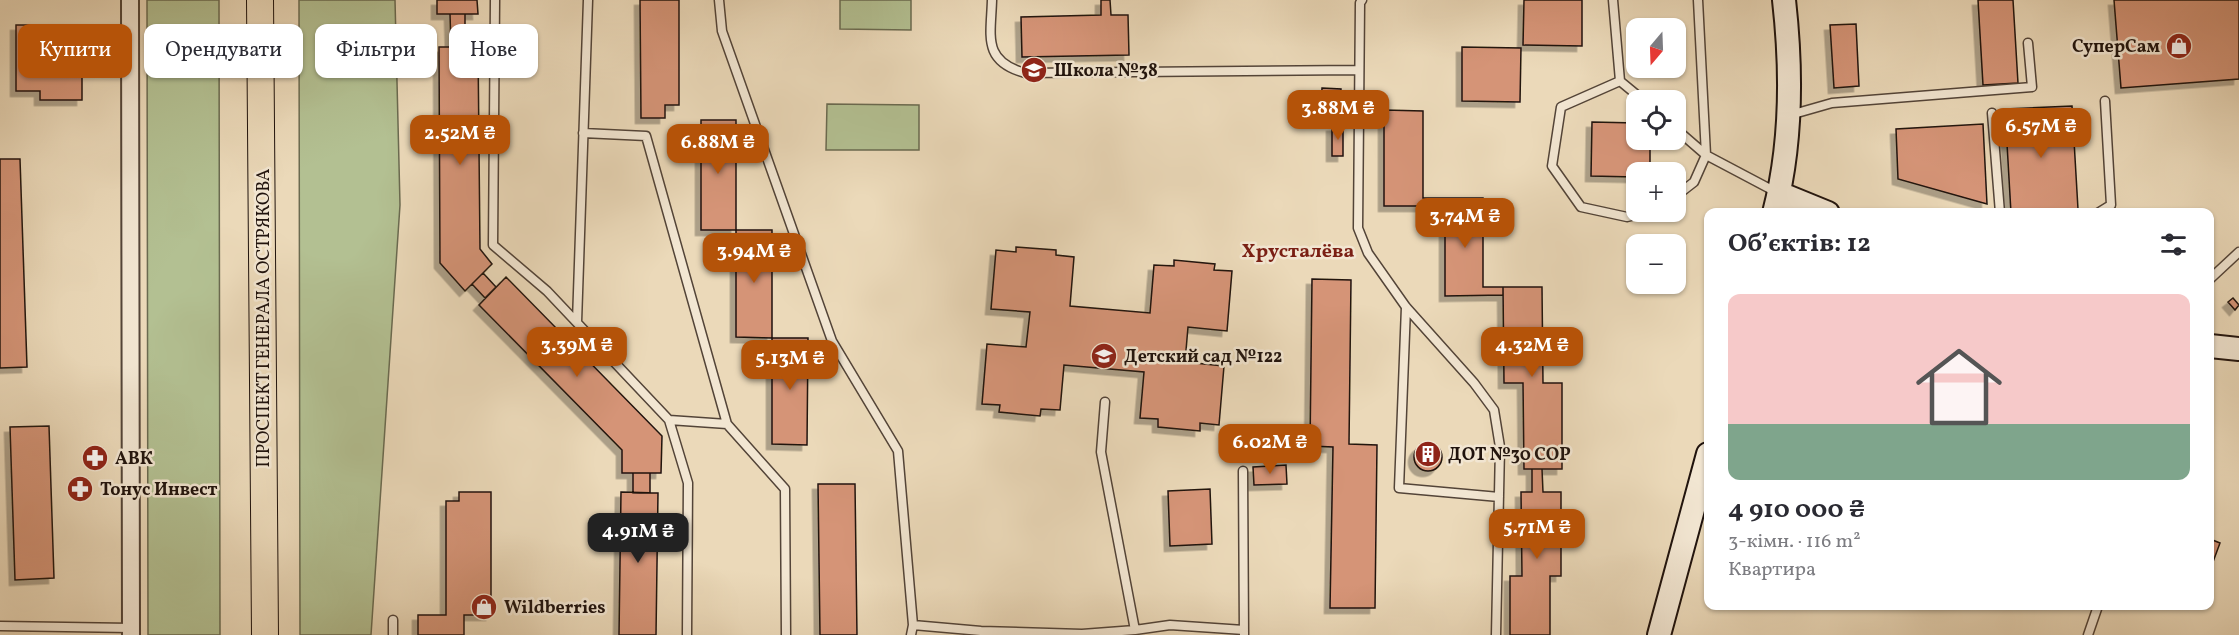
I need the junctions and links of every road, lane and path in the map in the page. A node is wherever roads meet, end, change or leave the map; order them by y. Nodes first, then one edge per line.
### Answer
1 (130, 0) edge
2 (260, 0) edge
3 (495, 0) edge
4 (588, 0) edge
5 (719, 0) edge
6 (992, 0) edge
7 (1362, 0) edge
8 (1613, 0) edge
9 (1698, 0) edge
10 (1784, 0) edge
11 (2028, 43) dead end
12 (1358, 70) junction
13 (1620, 81) junction
14 (1631, 90) edge
15 (2105, 101) dead end
16 (1992, 113) dead end
17 (1790, 115) junction
18 (583, 133) junction
19 (1686, 138) edge
20 (1706, 155) junction
21 (1686, 188) edge
22 (1777, 203) edge
23 (1802, 208) edge
24 (2000, 208) edge
25 (2106, 208) edge
26 (1626, 217) edge
27 (2239, 252) edge
28 (2214, 275) edge
29 (1406, 307) junction
30 (577, 322) junction
31 (2214, 346) edge
32 (2239, 349) edge
33 (1105, 402) dead end
34 (669, 420) junction
35 (727, 424) junction
36 (1704, 469) edge
37 (1243, 471) dead end
38 (1499, 497) junction
39 (2097, 610) edge
40 (393, 620) dead end
41 (914, 625) junction
42 (0, 626) edge
43 (131, 631) edge
44 (1244, 632) edge
45 (1137, 633) edge
46 (265, 635) edge
47 (393, 635) edge
48 (687, 635) edge
49 (786, 635) edge
50 (911, 635) edge
51 (1496, 635) edge
52 (1659, 635) edge
53 (2088, 635) edge

1 - 43 street
2 - 46 main road, ПРОСПЕКТ ГЕНЕРАЛА ОСТРЯКОВА
3 - 30 lane
4 - 18 lane
5 - 41 lane
6 - 12 lane
7 - 12 lane
8 - 13 lane
9 - 20 lane
10 - 17 main road
11 - 17 lane
12 - 29 lane
13 - 14 lane
13 - 26 lane
15 - 25 lane
16 - 24 lane
17 - 22 main road
18 - 30 lane
18 - 35 lane
19 - 20 lane
20 - 21 lane
20 - 22 lane
22 - 23 main road
27 - 28 lane
29 - 38 lane
29 - 38 lane
30 - 34 lane
31 - 32 main road
33 - 45 lane
34 - 35 lane
34 - 48 lane
35 - 49 lane
36 - 52 main road
37 - 44 lane
38 - 51 lane
39 - 53 lane
40 - 47 lane
41 - 45 lane
41 - 50 lane
42 - 43 lane
44 - 45 lane

